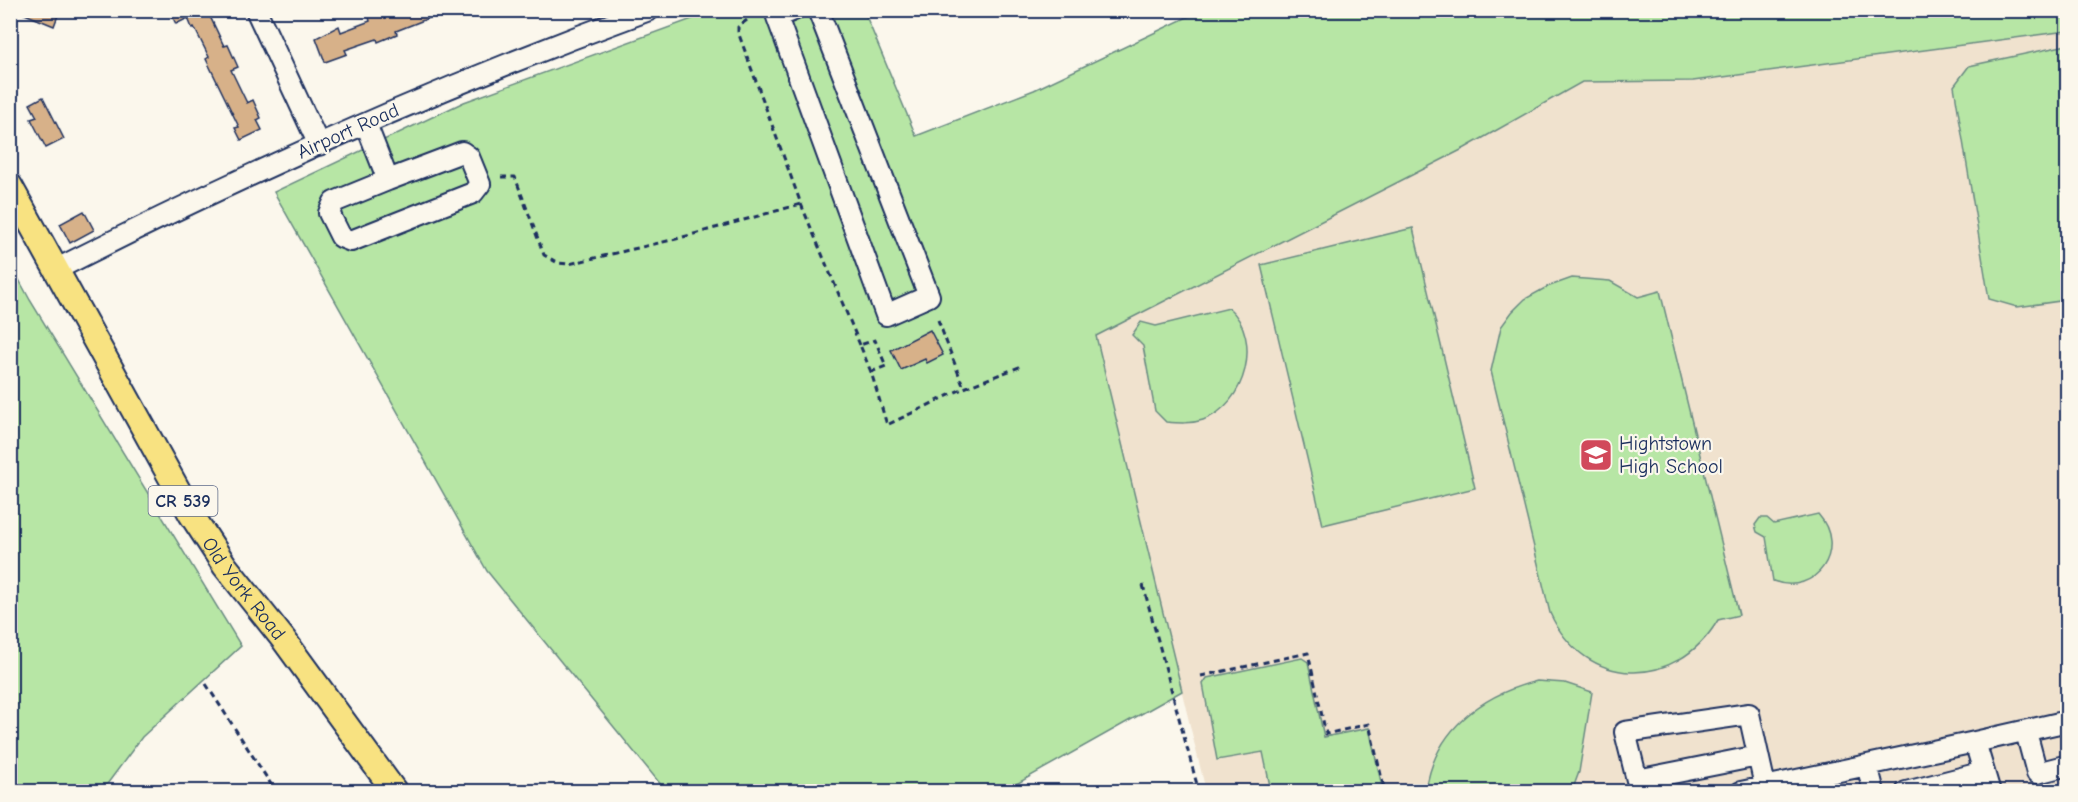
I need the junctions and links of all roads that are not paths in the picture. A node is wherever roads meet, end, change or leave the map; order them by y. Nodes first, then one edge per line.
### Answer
1 (649, 10) edge
2 (818, 10) edge
3 (263, 12) edge
4 (786, 14) edge
5 (366, 124) junction
6 (319, 145) junction
7 (388, 180) junction
8 (10, 186) edge
9 (55, 270) junction
10 (2067, 721) edge
11 (2026, 732) junction
12 (1975, 742) junction
13 (1758, 756) junction
14 (1867, 765) junction
15 (2067, 765) edge
16 (1984, 772) junction
17 (1765, 786) junction
18 (394, 791) edge
19 (1741, 792) edge
20 (1874, 792) edge
21 (1906, 792) edge
22 (1990, 792) edge

1 - 5 street, Airport Road
2 - 4 street
3 - 6 street
5 - 6 street, Airport Road
5 - 7 street
6 - 9 street, Airport Road
7 - 7 street
8 - 9 main road, Old York Road / CR 539
9 - 18 main road, Old York Road / CR 539
10 - 11 street
11 - 12 street
11 - 15 street
12 - 14 street
12 - 16 street
13 - 13 street
13 - 17 street
14 - 17 street
14 - 20 street
16 - 21 street
16 - 22 street
17 - 19 street

